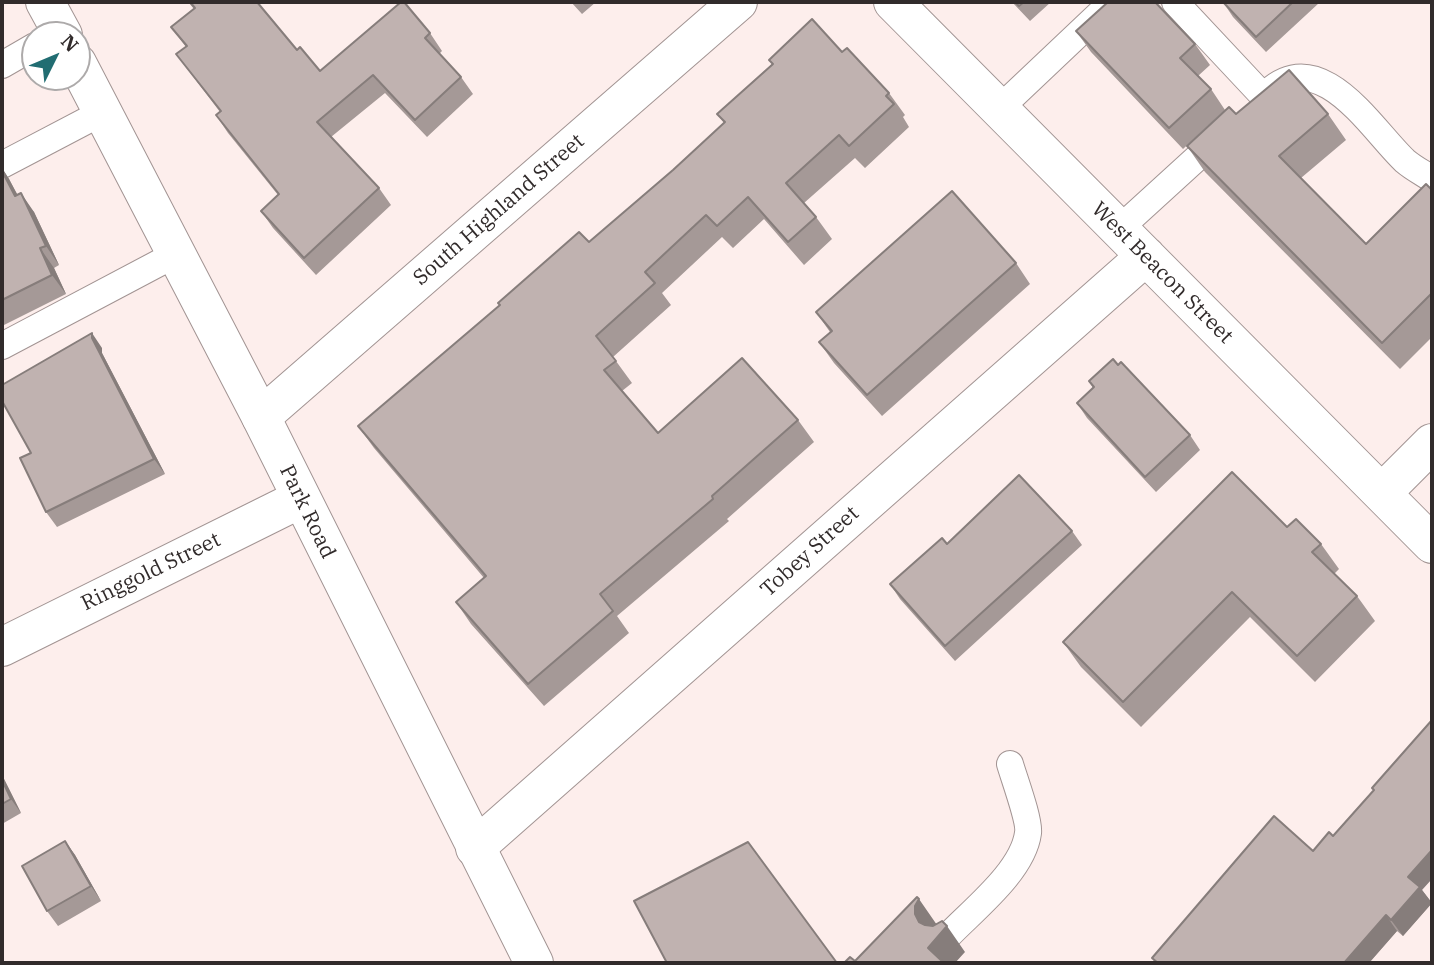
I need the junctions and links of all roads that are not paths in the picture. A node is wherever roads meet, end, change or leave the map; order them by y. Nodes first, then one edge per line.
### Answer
1 (738, 2) edge
2 (892, 2) edge
3 (1112, 2) edge
4 (1175, 2) edge
5 (21, 54) edge
6 (2, 65) edge
7 (90, 91) edge
8 (1264, 97) junction
9 (999, 109) junction
10 (103, 112) junction
11 (2, 165) edge
12 (1432, 179) edge
13 (1119, 229) junction
14 (176, 254) junction
15 (1146, 256) junction
16 (2, 346) edge
17 (261, 417) junction
18 (1432, 443) edge
19 (1382, 493) junction
20 (300, 499) junction
21 (1432, 544) edge
22 (2, 647) edge
23 (1010, 764) dead end
24 (475, 848) junction
25 (948, 936) dead end
26 (534, 963) edge

1 - 17 street, South Highland Street
2 - 9 street, West Beacon Street
3 - 9 lane
4 - 8 lane
5 - 6 lane
7 - 10 street, Park Road
8 - 12 lane
8 - 13 lane
9 - 13 street, West Beacon Street
10 - 11 lane
10 - 14 street, Park Road
13 - 15 street, West Beacon Street
14 - 16 lane
14 - 17 street, Park Road
15 - 19 street, West Beacon Street
15 - 24 street, Tobey Street
17 - 20 street, Park Road
18 - 19 street
19 - 21 street, West Beacon Street
20 - 22 street, Ringgold Street
20 - 24 street, Park Road
23 - 25 lane
24 - 26 street, Park Road

